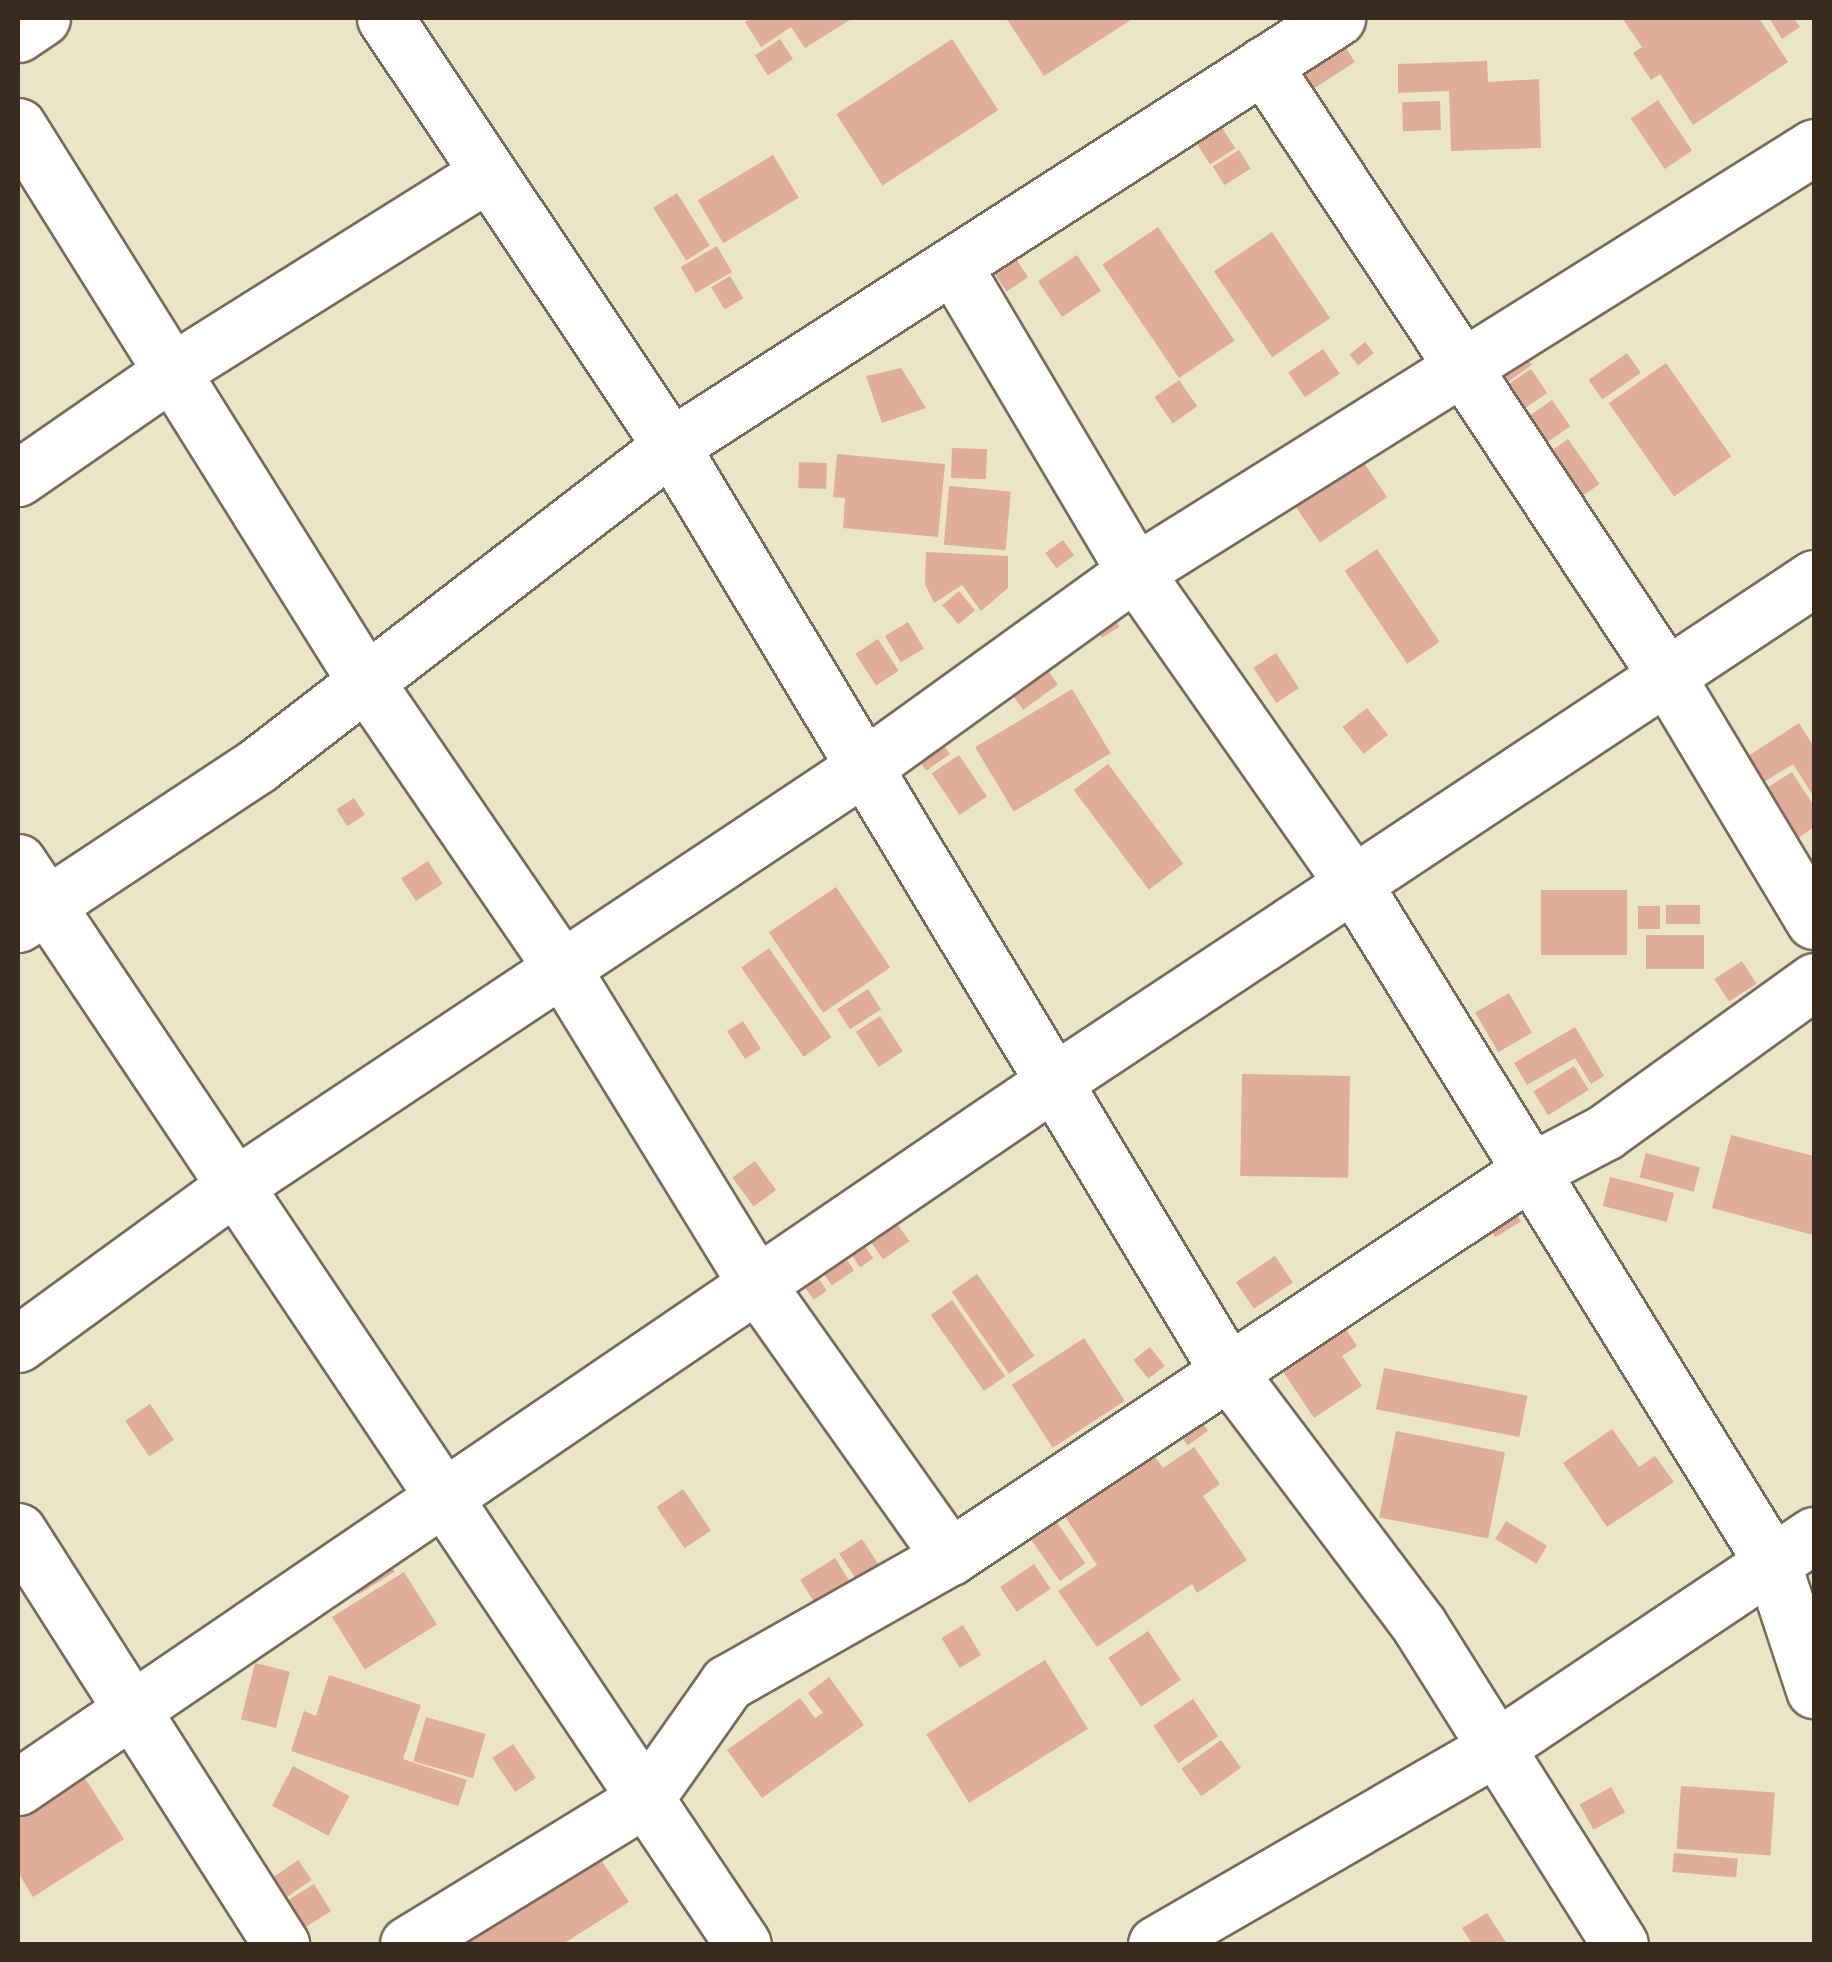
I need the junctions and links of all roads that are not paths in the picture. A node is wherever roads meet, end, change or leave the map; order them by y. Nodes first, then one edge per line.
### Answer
1 (42, 18) edge
2 (385, 18) edge
3 (1337, 18) edge
4 (18, 34) edge
5 (1262, 65) junction
6 (18, 126) edge
7 (1814, 148) edge
8 (487, 174) junction
9 (953, 265) junction
10 (1463, 370) junction
11 (171, 372) junction
12 (671, 446) junction
13 (18, 478) edge
14 (1135, 572) junction
15 (1814, 578) edge
16 (1666, 675) junction
17 (366, 682) junction
18 (866, 765) junction
19 (1353, 883) junction
20 (26, 897) edge
21 (1814, 920) edge
22 (562, 968) junction
23 (1814, 981) edge
24 (1058, 1079) junction
25 (1527, 1173) junction
26 (236, 1185) junction
27 (756, 1283) junction
28 (18, 1344) edge
29 (1227, 1370) junction
30 (443, 1494) junction
31 (18, 1531) edge
32 (1793, 1548) edge
33 (950, 1557) junction
34 (1814, 1690) edge
35 (128, 1711) junction
36 (1496, 1747) junction
37 (18, 1787) edge
38 (646, 1798) junction
39 (1215, 1930) edge
40 (280, 1944) edge
41 (408, 1944) edge
42 (743, 1944) edge
43 (1156, 1944) edge
44 (1620, 1944) edge

1 - 4 street
2 - 8 street
3 - 5 street
5 - 9 street
5 - 10 street
6 - 11 street
7 - 10 street
8 - 11 street
8 - 12 street
9 - 12 street
9 - 14 street
10 - 14 street
10 - 16 street
11 - 13 street
11 - 17 street
12 - 17 street
12 - 18 street
14 - 18 street
14 - 19 street
15 - 16 street
16 - 19 street
16 - 21 street
17 - 20 street
17 - 22 street
18 - 22 street
18 - 24 street
19 - 24 street
19 - 25 street
20 - 26 street
22 - 26 street
22 - 27 street
23 - 25 street
24 - 27 street
24 - 29 street
25 - 29 street
25 - 32 street
26 - 28 street
26 - 30 street
27 - 30 street
27 - 33 street
29 - 33 street
29 - 36 street
30 - 35 street
30 - 38 street
31 - 35 street
32 - 34 street
32 - 36 street
33 - 38 street
35 - 37 street
35 - 40 street
36 - 39 street
36 - 44 street
38 - 41 street
38 - 42 street
39 - 43 street

